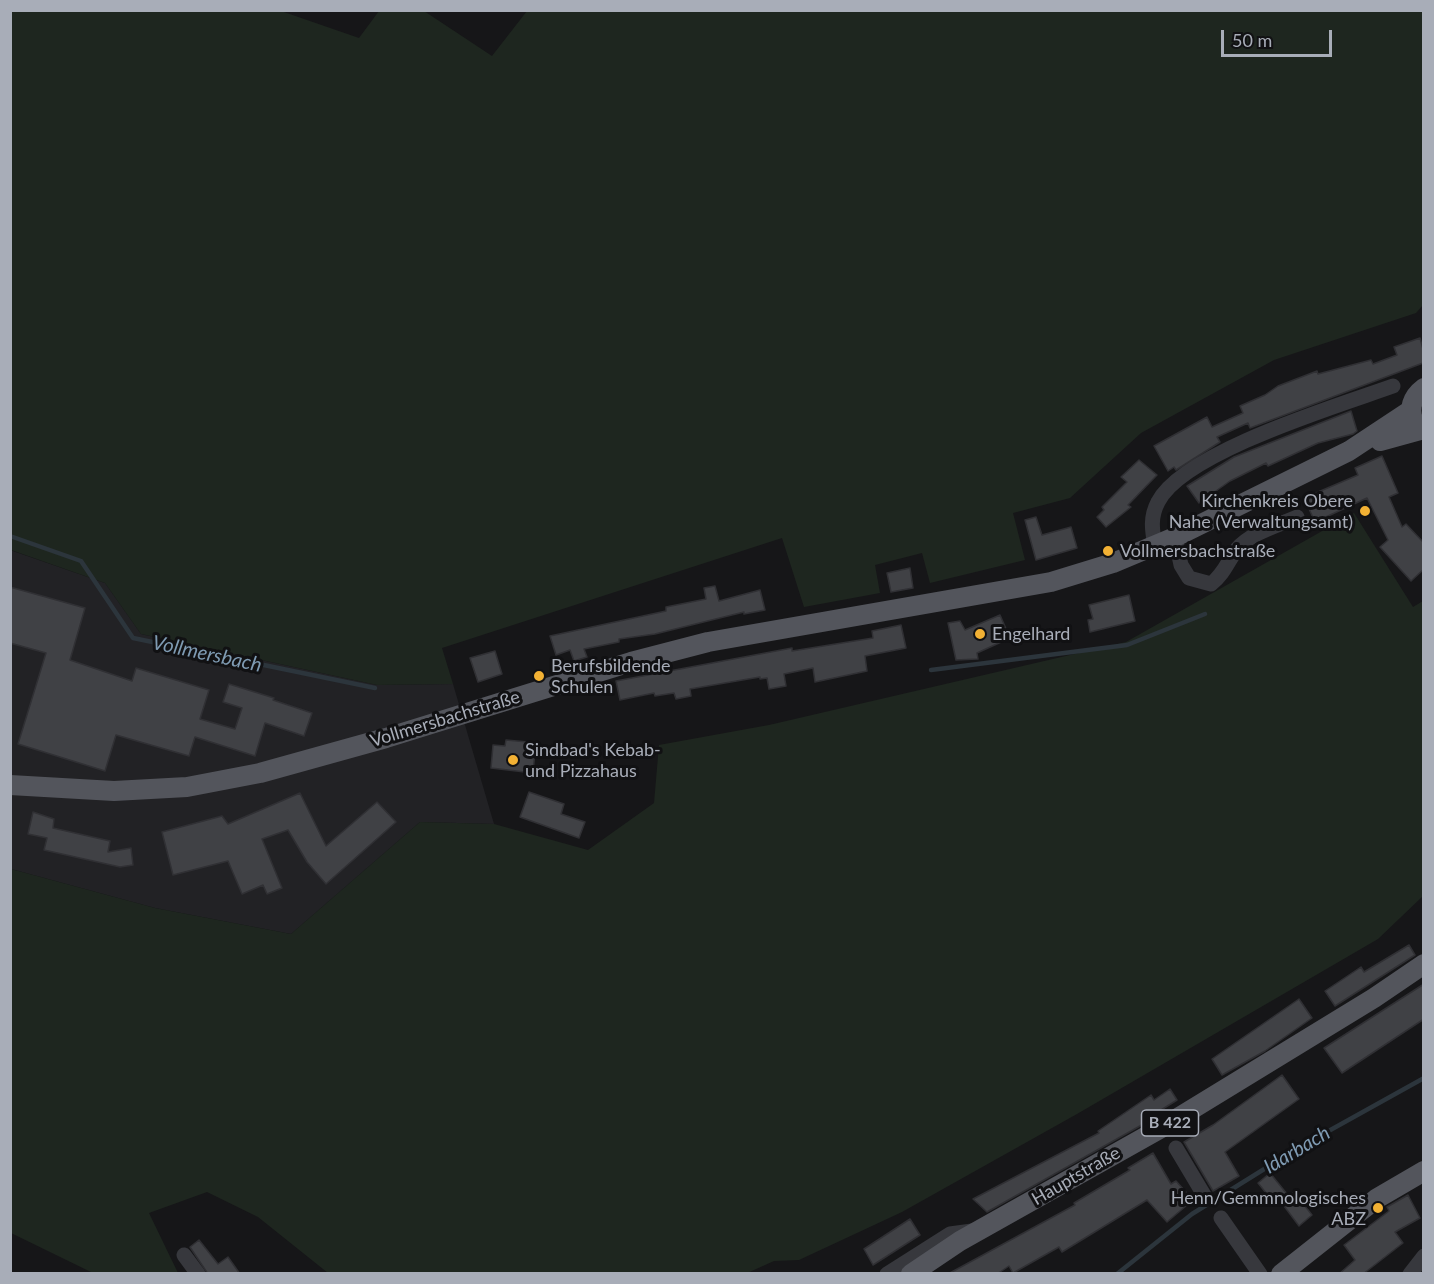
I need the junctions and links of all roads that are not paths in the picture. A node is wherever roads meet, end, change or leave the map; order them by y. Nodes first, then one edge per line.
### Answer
1 (1394, 386) dead end
2 (1424, 388) edge
3 (1411, 410) junction
4 (1422, 431) edge
5 (1349, 452) junction
6 (1297, 517) dead end
7 (1175, 537) junction
8 (1155, 546) junction
9 (10, 785) edge
10 (1424, 964) edge
11 (1176, 1148) dead end
12 (1424, 1171) edge
13 (1204, 1195) dead end
14 (1221, 1218) dead end
15 (983, 1229) junction
16 (184, 1255) dead end
17 (1424, 1256) edge
18 (198, 1274) edge
19 (887, 1274) edge
20 (911, 1274) edge
21 (1260, 1274) edge
22 (1281, 1274) edge
23 (1410, 1274) edge

1 - 8 street
2 - 3 main road
3 - 4 main road
3 - 5 main road, Vollmersbachstraße
4 - 5 main road, Vollmersbachstraße
5 - 7 main road, Vollmersbachstraße
6 - 7 street
7 - 8 main road, Vollmersbachstraße
8 - 9 main road, Vollmersbachstraße
10 - 15 main road, Hauptstraße / B 422
11 - 13 street
12 - 22 main road
14 - 21 street
15 - 19 street
15 - 20 main road, Hauptstraße / B 422
16 - 18 street
17 - 23 street

